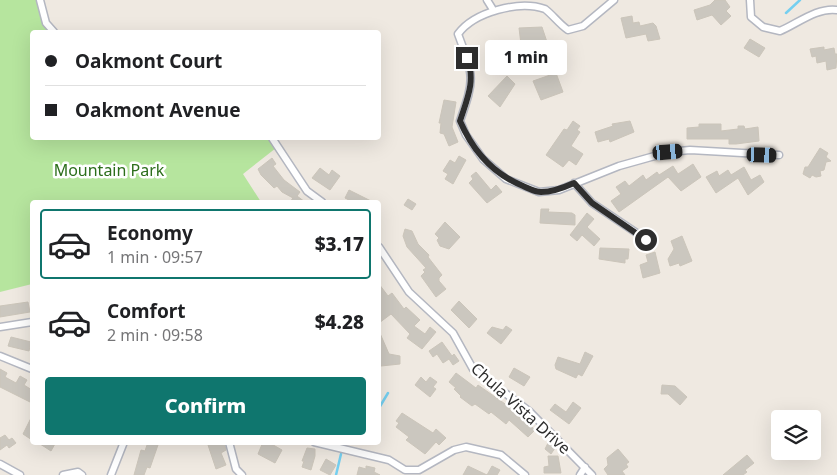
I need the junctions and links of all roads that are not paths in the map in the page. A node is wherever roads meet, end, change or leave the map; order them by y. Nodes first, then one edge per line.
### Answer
1 (40, 0) edge
2 (487, 0) edge
3 (614, 0) edge
4 (750, 0) edge
5 (492, 8) junction
6 (837, 10) edge
7 (52, 30) edge
8 (273, 140) edge
9 (779, 155) dead end
10 (574, 183) junction
11 (319, 200) edge
12 (653, 244) dead end
13 (381, 250) edge
14 (30, 322) edge
15 (0, 328) edge
16 (0, 356) edge
17 (30, 368) edge
18 (123, 445) edge
19 (230, 445) edge
20 (326, 445) edge
21 (0, 464) edge
22 (585, 467) junction
23 (20, 475) edge
24 (63, 475) edge
25 (82, 475) edge
26 (111, 475) edge
27 (242, 475) edge
28 (525, 475) edge
29 (580, 475) edge
30 (592, 475) edge

1 - 7 street
2 - 5 street
3 - 5 street
4 - 6 street
5 - 10 street
8 - 11 street
9 - 10 street
10 - 12 street
13 - 22 street, Chula Vista Drive
14 - 15 street
16 - 17 street
18 - 26 street
19 - 27 street
20 - 28 street
21 - 23 street
22 - 29 street
22 - 30 street, Chula Vista Drive
24 - 25 street

